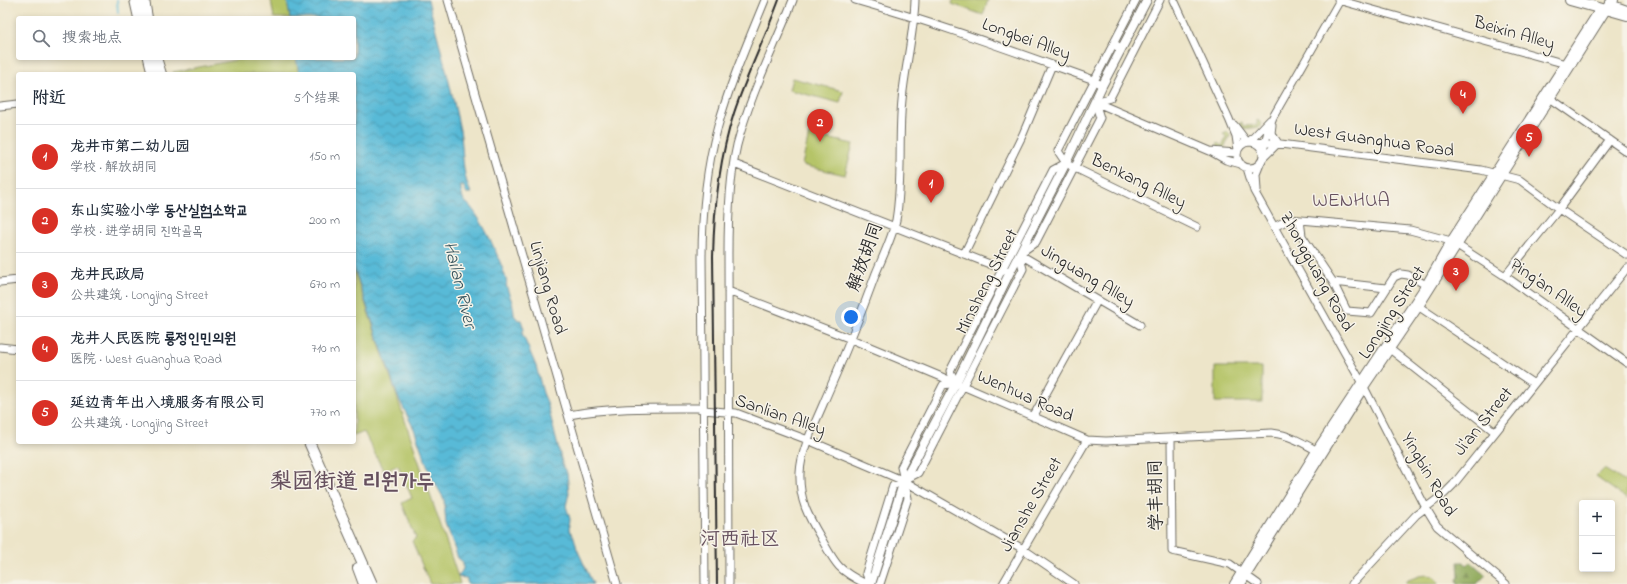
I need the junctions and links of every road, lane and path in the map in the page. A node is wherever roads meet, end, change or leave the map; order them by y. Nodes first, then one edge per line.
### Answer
1 (135, 0) edge
2 (144, 0) edge
3 (448, 0) edge
4 (765, 0) edge
5 (793, 0) edge
6 (856, 0) edge
7 (915, 0) edge
8 (1136, 0) edge
9 (1147, 0) edge
10 (1160, 0) edge
11 (1174, 0) edge
12 (1339, 0) edge
13 (1570, 0) edge
14 (1605, 4) edge
15 (1627, 10) edge
16 (139, 16) edge
17 (147, 16) edge
18 (1627, 16) edge
19 (915, 17) junction
20 (1117, 47) junction
21 (150, 60) edge
22 (157, 60) edge
23 (1566, 64) junction
24 (1052, 65) junction
25 (152, 72) edge
26 (160, 72) edge
27 (1094, 80) junction
28 (1102, 86) junction
29 (1547, 96) junction
30 (1095, 102) junction
31 (16, 104) edge
32 (0, 106) edge
33 (1273, 117) junction
34 (1229, 119) junction
35 (1610, 140) junction
36 (1248, 142) junction
37 (1265, 142) junction
38 (1278, 143) junction
39 (1238, 150) junction
40 (1210, 152) junction
41 (1627, 152) edge
42 (1262, 158) junction
43 (1066, 163) junction
44 (734, 164) junction
45 (1244, 166) junction
46 (1074, 168) junction
47 (1498, 174) junction
48 (1258, 197) junction
49 (1559, 209) junction
50 (1300, 220) junction
51 (894, 226) junction
52 (1197, 227) dead end
53 (1274, 227) junction
54 (1454, 243) junction
55 (964, 254) junction
56 (1019, 254) junction
57 (1627, 255) edge
58 (1627, 268) edge
59 (1006, 270) junction
60 (1505, 276) junction
61 (16, 280) edge
62 (0, 282) edge
63 (1333, 282) junction
64 (1426, 285) junction
65 (1386, 288) junction
66 (728, 291) junction
67 (1097, 301) junction
68 (1416, 305) junction
69 (1140, 325) dead end
70 (1578, 329) junction
71 (851, 339) junction
72 (0, 347) edge
73 (1389, 347) junction
74 (16, 349) edge
75 (1627, 363) edge
76 (959, 384) junction
77 (1534, 384) junction
78 (1362, 385) junction
79 (704, 410) junction
80 (729, 412) junction
81 (569, 415) junction
82 (1033, 417) junction
83 (1495, 432) junction
84 (1171, 438) junction
85 (808, 440) junction
86 (1087, 440) junction
87 (303, 444) edge
88 (310, 444) edge
89 (1319, 453) junction
90 (904, 481) junction
91 (1426, 508) junction
92 (1023, 549) junction
93 (1244, 575) junction
94 (363, 579) edge
95 (368, 584) edge
96 (372, 584) edge
97 (617, 584) edge
98 (705, 584) edge
99 (729, 584) edge
100 (866, 584) edge
101 (870, 584) edge
102 (880, 584) edge
103 (1003, 584) edge
104 (1074, 584) edge
105 (1234, 584) edge
106 (1241, 584) edge
107 (1258, 584) edge
108 (1352, 584) edge
109 (1506, 584) edge

1 - 16 highway
2 - 17 highway
3 - 81 street, Linjiang Road
4 - 79 street
5 - 44 street
6 - 19 street, Longbei Alley
7 - 19 street, 解放胡同
8 - 20 street
9 - 20 main road, Minsheng Street
10 - 30 street
11 - 34 street
12 - 23 street, Beixin Alley
12 - 33 street
13 - 14 highway
14 - 15 main road
14 - 18 main road
14 - 23 main road, Longjing Street
14 - 29 main road, Longjing Street
19 - 24 street, Longbei Alley
19 - 51 street, 解放胡同
20 - 27 street
20 - 28 main road, Minsheng Street
21 - 25 highway
22 - 26 highway
23 - 29 main road, Longjing Street
24 - 27 street, Longbei Alley
24 - 55 street
27 - 28 street, Longbei Alley
27 - 43 street
28 - 30 main road, Minsheng Street
29 - 35 street
29 - 47 main road, Longjing Street
30 - 40 street
30 - 43 main road, Minsheng Street
30 - 46 street
31 - 32 street
33 - 36 street
33 - 37 street, Zhongguang Road
33 - 38 street
34 - 36 street
34 - 39 street
35 - 41 street
35 - 49 street
36 - 37 street, West Guanghua Road
36 - 39 street
36 - 42 street
37 - 38 street, West Guanghua Road
37 - 42 street, Zhongguang Road
38 - 42 street
38 - 47 street, West Guanghua Road
39 - 40 street
39 - 45 street
40 - 45 street
42 - 45 street
42 - 48 street, Zhongguang Road
43 - 46 street, Benkang Alley
43 - 56 main road, Minsheng Street
43 - 59 street
44 - 51 street
44 - 66 street
45 - 48 street, Zhongguang Road
46 - 52 street, Benkang Alley
46 - 56 street
47 - 49 street, West Guanghua Road
47 - 54 main road, Longjing Street
48 - 53 street, Zhongguang Road
49 - 57 street, West Guanghua Road
49 - 60 street
50 - 53 street, Ping'an Alley
50 - 54 street, Ping'an Alley
50 - 63 street
51 - 55 street
51 - 71 street, 解放胡同
53 - 78 street, Zhongguang Road
54 - 60 street, Ping'an Alley
54 - 64 main road, Longjing Street
54 - 68 main road, Longjing Street
55 - 59 street
56 - 59 main road, Minsheng Street
56 - 67 street, Jinguang Alley
56 - 76 street
58 - 70 street, Ji'an Street
59 - 76 main road, Minsheng Street
60 - 70 street, Ping'an Alley
61 - 62 street
63 - 65 street
63 - 65 street
64 - 65 street
64 - 68 main road, Longjing Street
66 - 71 street, Wenhua Road
66 - 80 street
67 - 69 street, Jinguang Alley
67 - 82 street
68 - 73 main road, Longjing Street
68 - 77 street
70 - 75 street, Ping'an Alley
70 - 77 street, Ji'an Street
71 - 76 street, Wenhua Road
71 - 85 street, 解放胡同
72 - 74 street
73 - 78 main road, Longjing Street
73 - 83 street
76 - 82 street, Wenhua Road
76 - 90 main road, Minsheng Street
77 - 83 street, Ji'an Street
78 - 89 main road, Longjing Street
78 - 91 street, Yingbin Road
79 - 80 street, Sanlian Alley
79 - 81 street, Sanlian Alley
79 - 98 street
80 - 85 street, Sanlian Alley
80 - 99 street
81 - 97 street, Linjiang Road
82 - 86 street, Wenhua Road
83 - 91 street, Ji'an Street
84 - 86 street, Wenhua Road
84 - 89 street, Wenhua Road
84 - 93 street, 学丰胡同
85 - 90 street, Sanlian Alley
85 - 100 street, 解放胡同
86 - 92 street, Jianshe Street
87 - 94 highway
88 - 94 highway
89 - 93 main road, Longjing Street
90 - 92 street, Sanlian Alley
90 - 101 main road, Minsheng Street
90 - 102 street
91 - 108 street, Ji'an Street
91 - 109 street, Yingbin Road
92 - 103 street, Jianshe Street
92 - 104 street, Sanlian Alley
93 - 105 main road, Longjing Street
93 - 106 main road, Longjing Street
93 - 107 street
94 - 95 highway
94 - 96 highway

